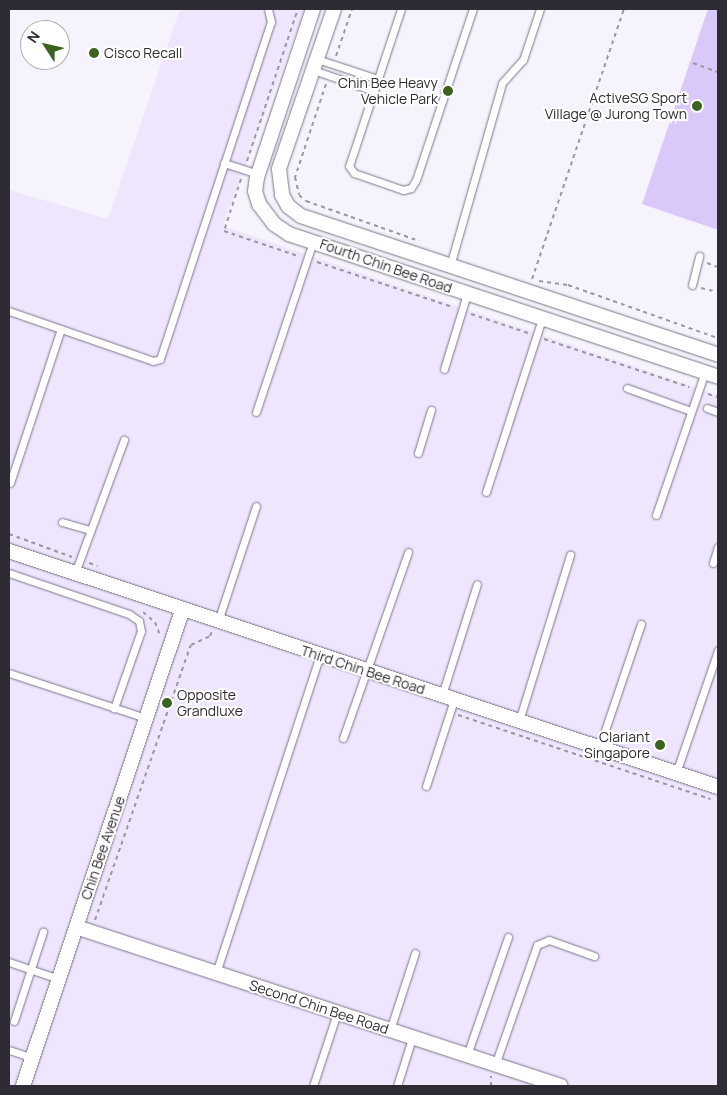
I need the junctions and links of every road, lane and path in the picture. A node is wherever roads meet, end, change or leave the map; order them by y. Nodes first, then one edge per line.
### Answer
1 (268, 9) edge
2 (313, 9) edge
3 (334, 9) edge
4 (352, 9) edge
5 (401, 9) edge
6 (473, 9) edge
7 (540, 9) edge
8 (624, 9) edge
9 (315, 64) junction
10 (333, 64) junction
11 (693, 64) dead end
12 (718, 72) edge
13 (329, 76) junction
14 (378, 79) junction
15 (374, 91) junction
16 (224, 163) junction
17 (258, 174) junction
18 (313, 242) junction
19 (427, 244) dead end
20 (699, 258) joint
21 (450, 266) junction
22 (718, 267) edge
23 (523, 276) dead end
24 (532, 279) junction
25 (692, 285) joint
26 (713, 292) dead end
27 (467, 294) junction
28 (9, 311) edge
29 (542, 319) junction
30 (61, 329) junction
31 (718, 338) edge
32 (718, 355) edge
33 (444, 369) dead end
34 (704, 372) junction
35 (718, 377) edge
36 (627, 388) dead end
37 (707, 408) dead end
38 (431, 410) dead end
39 (691, 411) junction
40 (256, 412) dead end
41 (718, 412) edge
42 (124, 440) dead end
43 (418, 453) dead end
44 (10, 483) edge
45 (486, 492) dead end
46 (256, 506) dead end
47 (656, 515) dead end
48 (62, 522) dead end
49 (90, 530) junction
50 (9, 534) edge
51 (718, 547) edge
52 (9, 550) edge
53 (408, 552) dead end
54 (570, 555) dead end
55 (80, 560) junction
56 (713, 563) dead end
57 (75, 573) junction
58 (9, 574) edge
59 (477, 584) dead end
60 (139, 610) dead end
61 (182, 611) junction
62 (641, 624) dead end
63 (215, 625) junction
64 (160, 637) dead end
65 (718, 650) edge
66 (320, 655) junction
67 (367, 671) junction
68 (9, 673) edge
69 (448, 698) junction
70 (114, 708) junction
71 (146, 718) junction
72 (519, 722) junction
73 (343, 738) dead end
74 (599, 748) junction
75 (676, 773) junction
76 (426, 786) dead end
77 (718, 787) edge
78 (76, 927) junction
79 (43, 932) dead end
80 (91, 932) junction
81 (508, 937) dead end
82 (415, 953) dead end
83 (594, 956) dead end
84 (9, 962) edge
85 (31, 970) junction
86 (216, 973) junction
87 (59, 979) junction
88 (337, 1013) junction
89 (14, 1021) dead end
90 (390, 1030) junction
91 (412, 1038) junction
92 (9, 1050) edge
93 (467, 1055) junction
94 (33, 1058) junction
95 (495, 1065) junction
96 (23, 1086) edge
97 (313, 1086) edge
98 (397, 1086) edge
99 (561, 1086) edge

1 - 16 lane
2 - 17 street, Fourth Chin Bee Road
3 - 9 street, Fourth Chin Bee Road
4 - 10 path
5 - 14 lane
6 - 15 lane
7 - 21 lane
8 - 24 path
9 - 10 lane
9 - 13 lane
9 - 21 street, Fourth Chin Bee Road
10 - 14 lane
11 - 12 path
13 - 15 lane
13 - 19 path
14 - 15 lane
16 - 17 lane
16 - 30 lane
17 - 18 street, Fourth Chin Bee Road
18 - 27 street, Fourth Chin Bee Road
18 - 40 lane
20 - 22 path
20 - 25 lane
21 - 32 street, Fourth Chin Bee Road
23 - 24 path
24 - 31 path
25 - 26 path
27 - 29 street, Fourth Chin Bee Road
27 - 33 lane
28 - 30 lane
29 - 34 street, Fourth Chin Bee Road
29 - 45 lane
30 - 44 lane
34 - 35 street, Fourth Chin Bee Road
34 - 39 lane
36 - 39 lane
37 - 41 lane
38 - 43 lane
39 - 47 lane
42 - 49 lane
46 - 63 lane
48 - 49 lane
49 - 55 lane
50 - 55 path
51 - 56 lane
52 - 57 street, Third Chin Bee Road
53 - 67 lane
54 - 72 lane
55 - 57 lane
57 - 61 street, Third Chin Bee Road
58 - 70 lane
59 - 69 lane
60 - 64 path
61 - 63 street, Third Chin Bee Road
61 - 71 street, Chin Bee Avenue
62 - 74 lane
63 - 66 street, Third Chin Bee Road
63 - 80 path
65 - 75 lane
66 - 67 street, Third Chin Bee Road
66 - 86 lane
67 - 69 street, Third Chin Bee Road
67 - 73 lane
68 - 70 lane
69 - 72 street, Third Chin Bee Road
69 - 76 lane
70 - 71 lane
71 - 78 street, Chin Bee Avenue
72 - 74 street, Third Chin Bee Road
74 - 75 street, Third Chin Bee Road
75 - 77 street, Third Chin Bee Road
78 - 80 street, Second Chin Bee Road
78 - 87 street, Chin Bee Avenue
79 - 85 lane
80 - 86 street, Second Chin Bee Road
81 - 93 lane
82 - 90 lane
83 - 95 lane
84 - 85 lane
85 - 87 lane
85 - 89 lane
86 - 88 street, Second Chin Bee Road
87 - 94 street, Chin Bee Avenue
88 - 90 street, Second Chin Bee Road
88 - 97 lane
90 - 91 street, Second Chin Bee Road
91 - 93 street, Second Chin Bee Road
91 - 98 lane
92 - 94 lane
93 - 95 street, Second Chin Bee Road
94 - 96 street, Chin Bee Avenue
95 - 99 street, Second Chin Bee Road

